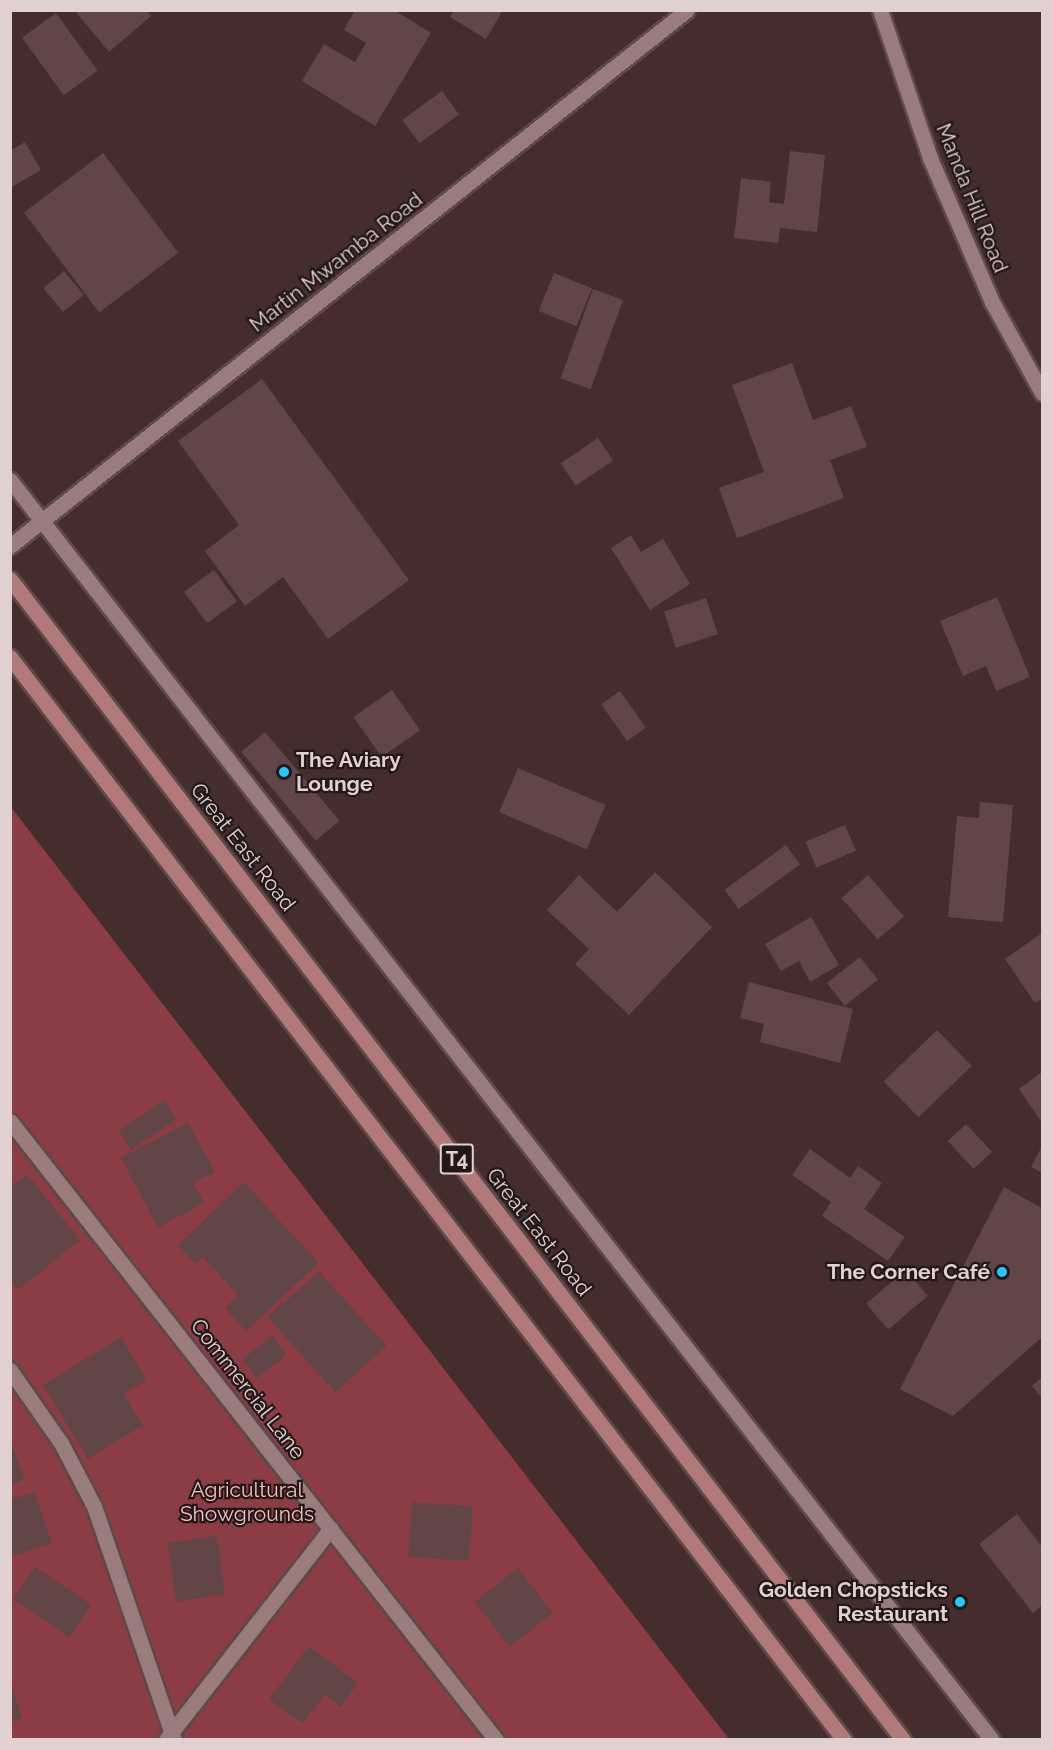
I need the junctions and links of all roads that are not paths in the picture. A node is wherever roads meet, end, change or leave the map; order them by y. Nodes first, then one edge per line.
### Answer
1 (687, 10) edge
2 (880, 10) edge
3 (1042, 393) edge
4 (10, 480) edge
5 (42, 521) junction
6 (10, 546) edge
7 (10, 579) edge
8 (10, 657) edge
9 (10, 1121) edge
10 (12, 1375) edge
11 (331, 1528) junction
12 (171, 1738) edge
13 (492, 1738) edge
14 (844, 1740) edge
15 (903, 1740) edge
16 (992, 1740) edge

1 - 5 street, Martin Mwamba Road
2 - 3 street, Manda Hill Road
4 - 5 street
5 - 6 street, Martin Mwamba Road
5 - 16 street
7 - 15 main road, Great East Road / T4
8 - 14 main road, T4
9 - 11 street, Commercial Lane
10 - 12 street
11 - 12 street
11 - 13 street, Commercial Lane

